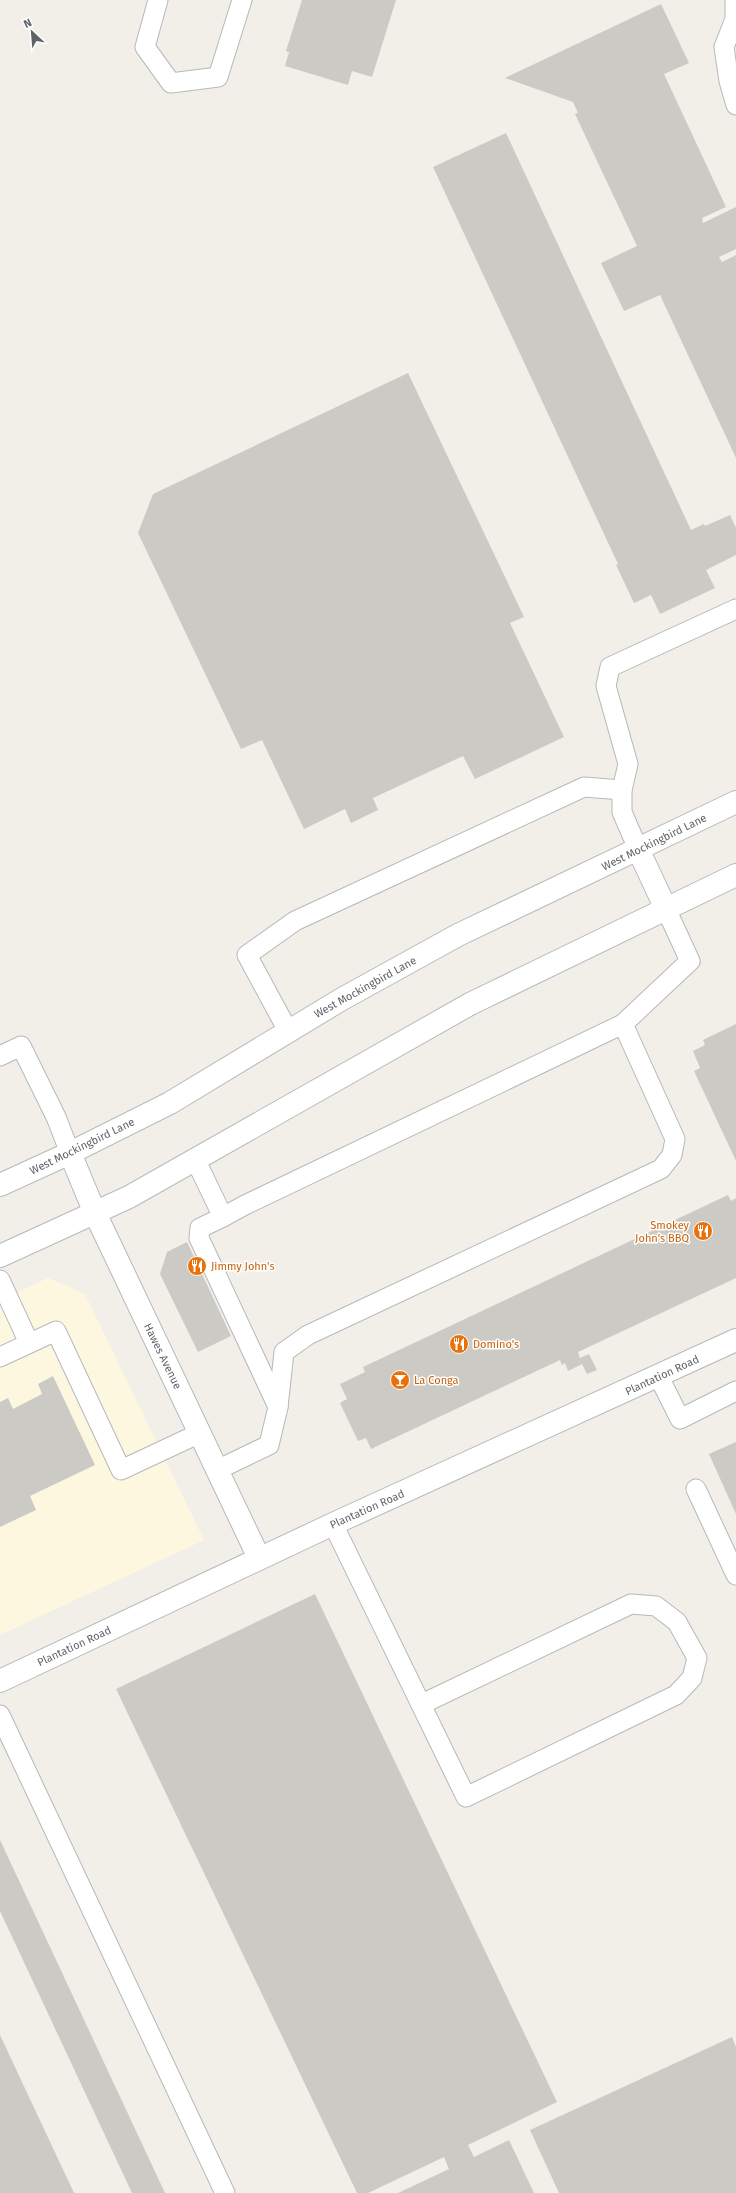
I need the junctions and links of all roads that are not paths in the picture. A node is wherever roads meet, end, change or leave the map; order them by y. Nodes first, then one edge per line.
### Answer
1 (158, 0) edge
2 (242, 0) edge
3 (735, 0) edge
4 (736, 105) edge
5 (736, 609) edge
6 (622, 790) junction
7 (736, 802) edge
8 (638, 849) junction
9 (736, 876) edge
10 (666, 909) junction
11 (623, 1024) junction
12 (288, 1031) junction
13 (0, 1056) edge
14 (70, 1153) junction
15 (196, 1160) junction
16 (0, 1185) edge
17 (95, 1213) junction
18 (223, 1217) junction
19 (0, 1256) edge
20 (0, 1280) edge
21 (736, 1340) edge
22 (29, 1343) junction
23 (0, 1357) edge
24 (659, 1377) junction
25 (736, 1391) edge
26 (278, 1407) junction
27 (200, 1433) junction
28 (217, 1470) junction
29 (696, 1489) dead end
30 (333, 1524) junction
31 (259, 1558) junction
32 (736, 1575) edge
33 (0, 1681) edge
34 (422, 1704) junction
35 (0, 1715) edge
36 (225, 2193) edge

1 - 2 lane
3 - 4 lane
5 - 6 lane
6 - 8 lane
6 - 12 lane
7 - 8 main road, West Mockingbird Lane
8 - 10 main road
8 - 12 main road, West Mockingbird Lane
9 - 10 main road
10 - 11 lane
10 - 15 main road
11 - 18 lane
11 - 26 lane
12 - 14 main road, West Mockingbird Lane
13 - 14 lane
14 - 16 main road, West Mockingbird Lane
14 - 17 main road, Hawes Avenue
15 - 17 main road
15 - 18 lane
17 - 19 main road
17 - 27 main road, Hawes Avenue
18 - 26 lane
20 - 22 lane
21 - 24 main road, Plantation Road
22 - 23 lane
22 - 27 lane
24 - 25 lane
24 - 30 main road, Plantation Road
26 - 28 lane
27 - 28 main road, Hawes Avenue
28 - 31 main road, Hawes Avenue
29 - 32 lane
30 - 31 main road, Plantation Road
30 - 34 lane
31 - 33 main road, Plantation Road
34 - 34 lane
35 - 36 lane

